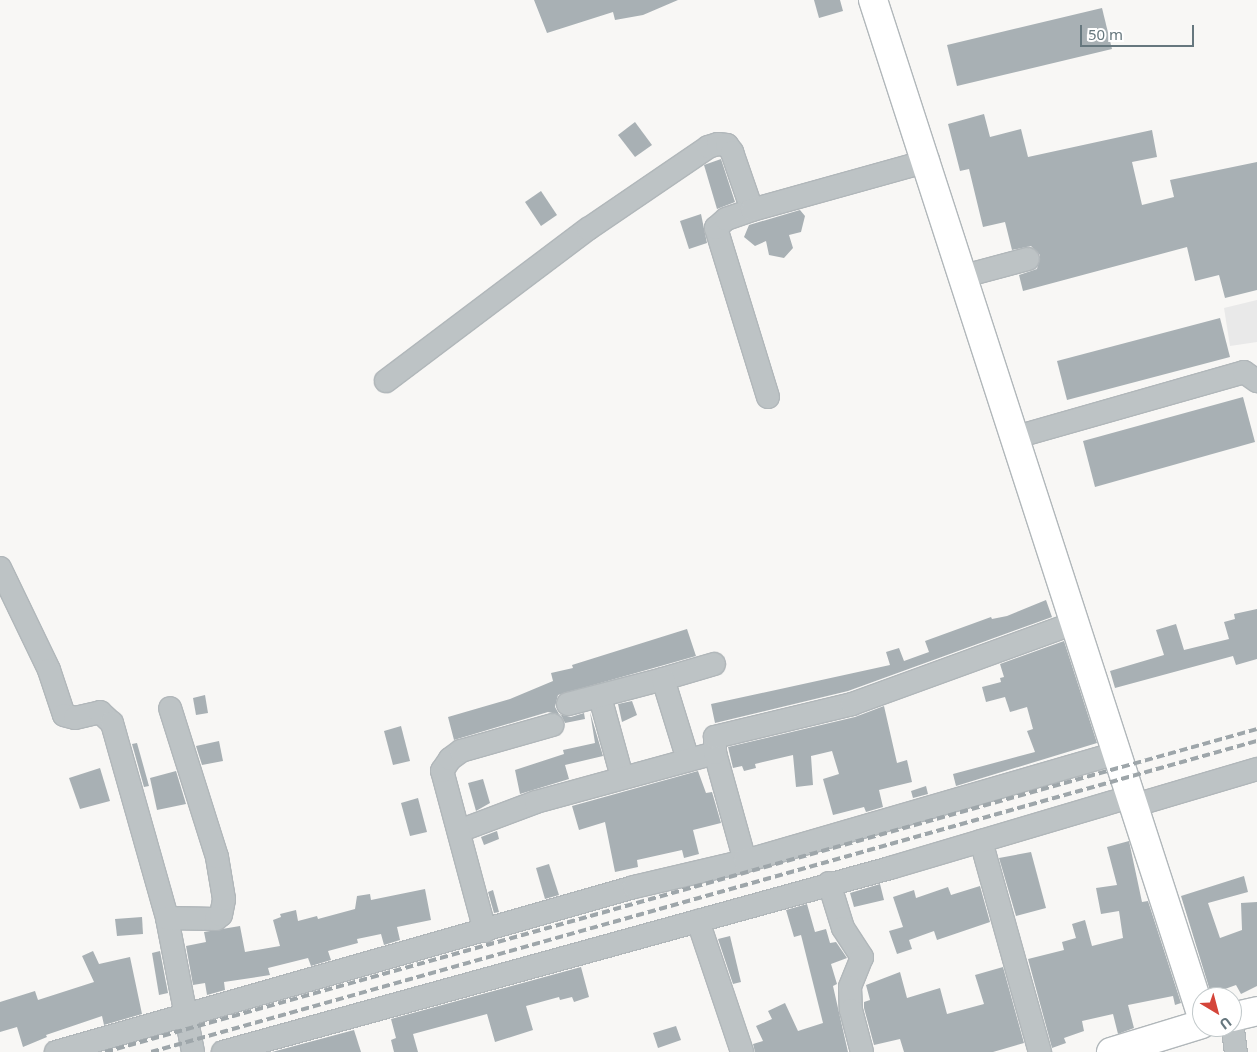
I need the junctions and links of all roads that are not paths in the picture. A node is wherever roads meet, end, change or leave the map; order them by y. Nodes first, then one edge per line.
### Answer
1 (874, 0) edge
2 (928, 161) junction
3 (752, 210) junction
4 (1028, 258) dead end
5 (964, 276) junction
6 (386, 381) dead end
7 (1257, 381) edge
8 (768, 397) dead end
9 (1016, 437) junction
10 (0, 568) edge
11 (1075, 623) junction
12 (714, 664) dead end
13 (664, 679) junction
14 (600, 697) junction
15 (568, 704) dead end
16 (170, 708) dead end
17 (552, 725) dead end
18 (715, 753) junction
19 (1117, 753) junction
20 (688, 760) junction
21 (1257, 769) edge
22 (622, 777) junction
23 (1130, 801) junction
24 (459, 831) junction
25 (981, 841) junction
26 (745, 861) junction
27 (828, 883) junction
28 (167, 918) junction
29 (698, 921) junction
30 (485, 931) junction
31 (1192, 987) edge
32 (1257, 1011) edge
33 (185, 1014) junction
34 (1242, 1015) edge
35 (1192, 1027) edge
36 (1234, 1037) edge
37 (56, 1052) edge
38 (193, 1052) edge
39 (223, 1052) edge
40 (742, 1052) edge
41 (862, 1052) edge
42 (1040, 1052) edge
43 (1111, 1052) edge
44 (1236, 1052) edge

1 - 2 main road
2 - 3 street
2 - 5 main road
3 - 6 street
3 - 8 street
4 - 5 street
5 - 9 main road
7 - 9 street
9 - 11 main road
10 - 28 street
11 - 18 street
11 - 19 main road
12 - 13 street
13 - 14 street
13 - 20 street
14 - 15 street
14 - 22 street
16 - 28 street
17 - 24 street
18 - 20 street
18 - 26 street
19 - 23 main road
19 - 26 street
20 - 22 street
21 - 23 street
22 - 24 street
23 - 25 street
23 - 31 main road
24 - 30 street
25 - 27 street
25 - 42 street
26 - 30 street
27 - 29 street
27 - 41 street
28 - 33 street
29 - 39 street
29 - 40 street
30 - 33 street
32 - 34 main road
33 - 37 street
33 - 38 street
35 - 43 main road
36 - 44 street

